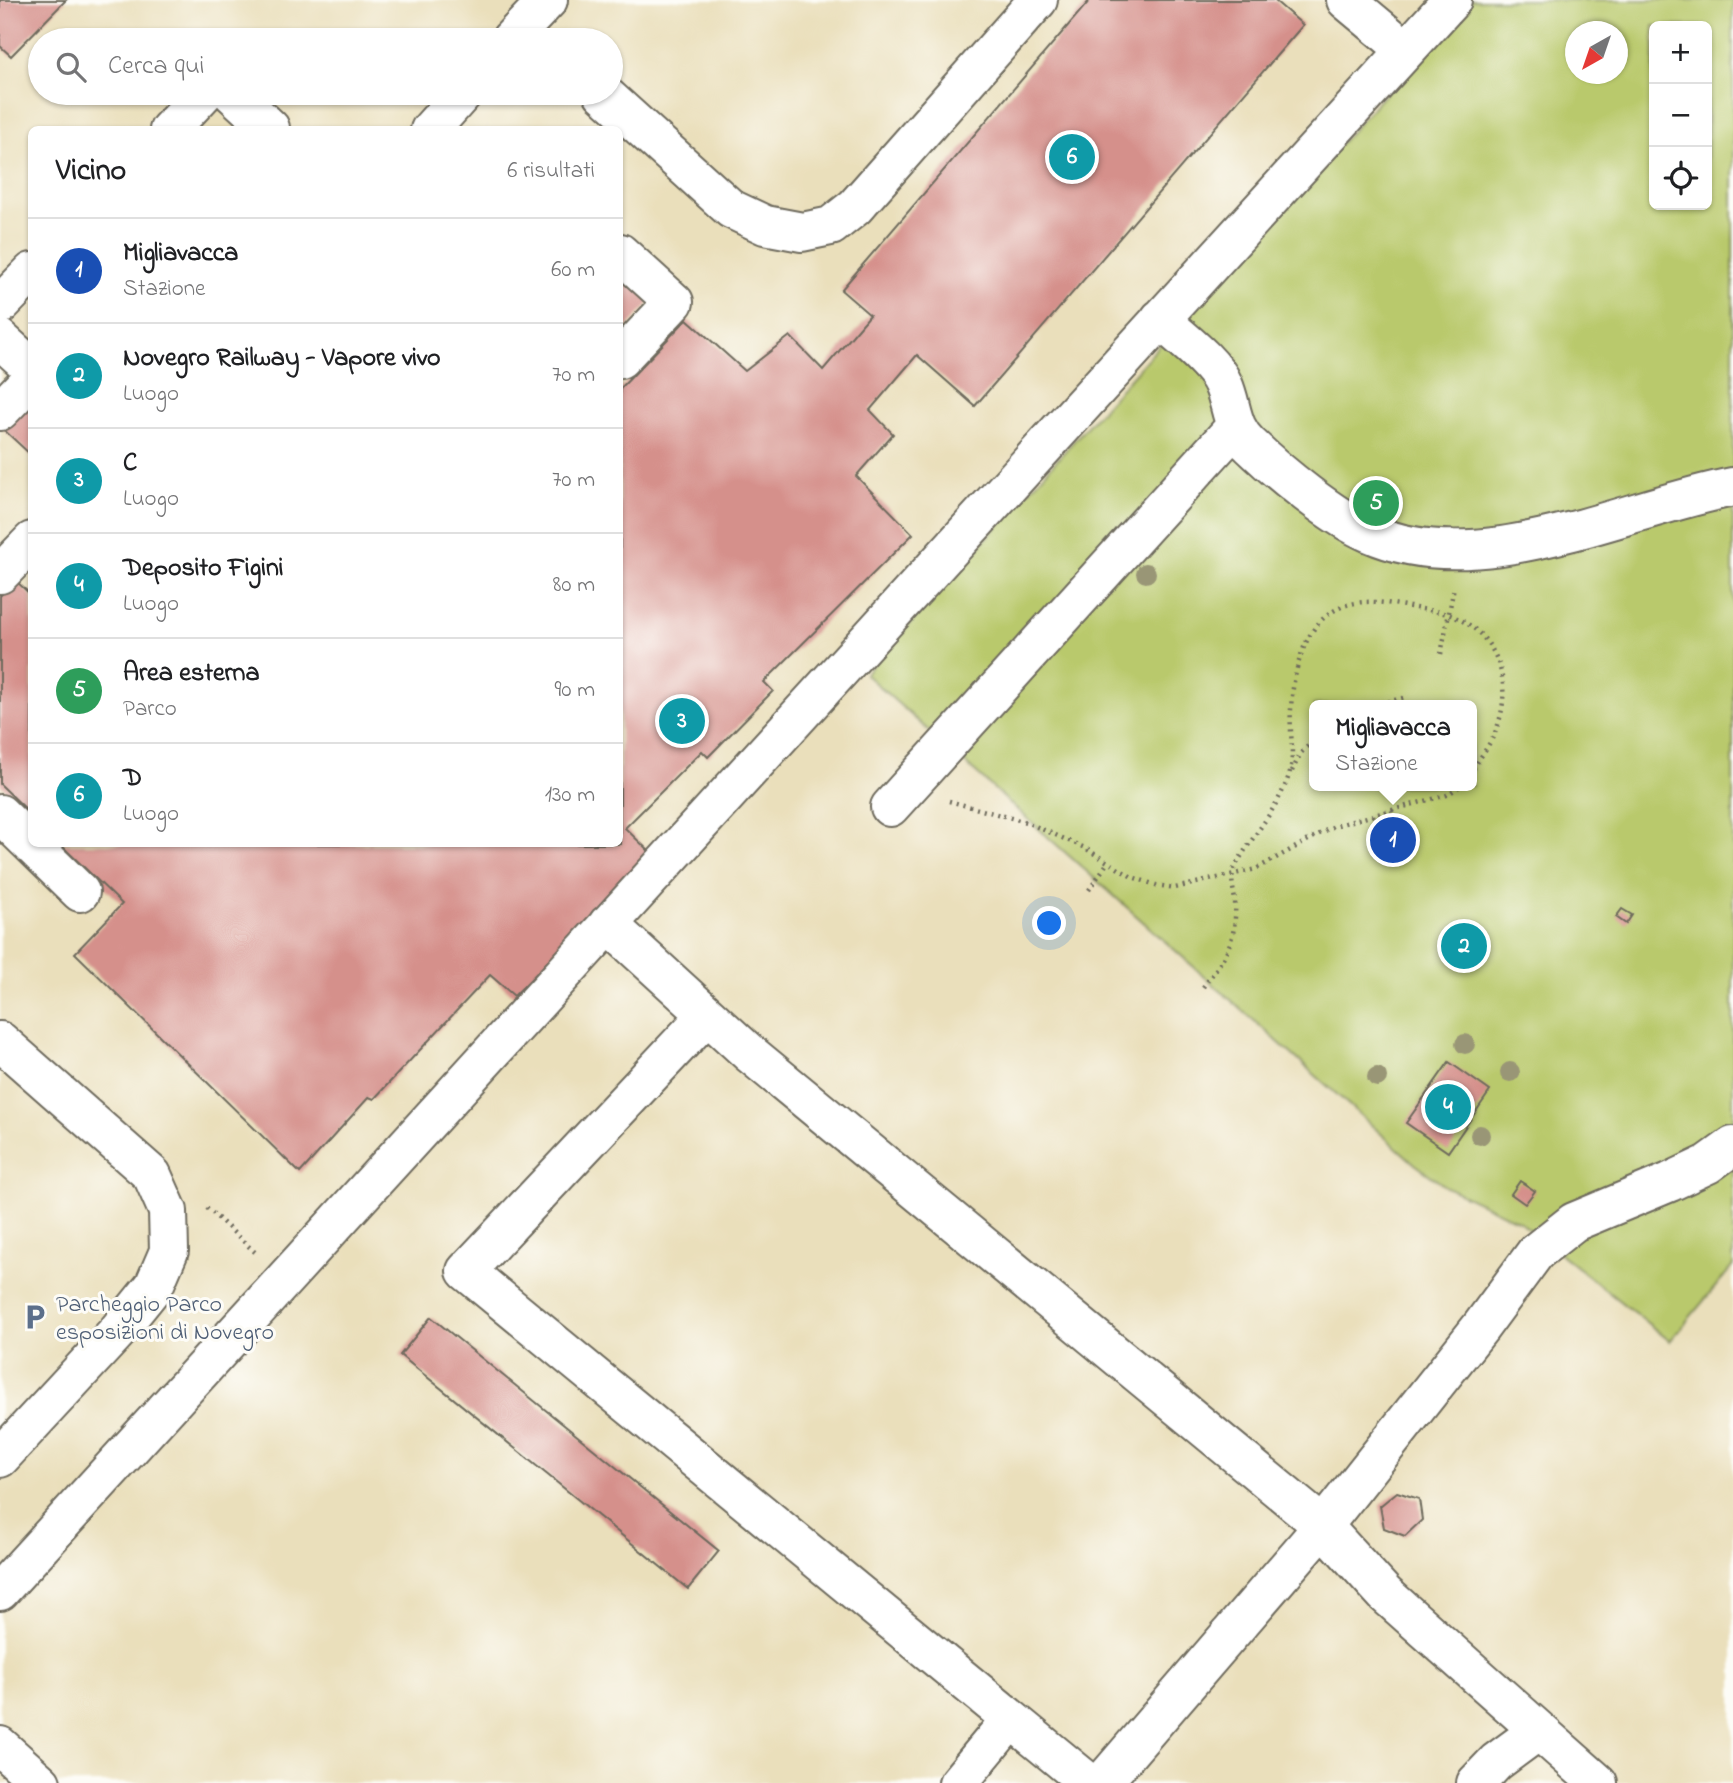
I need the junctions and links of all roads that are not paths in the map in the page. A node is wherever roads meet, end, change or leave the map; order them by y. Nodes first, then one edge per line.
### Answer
1 (1038, 0) edge
2 (1346, 0) edge
3 (1452, 0) edge
4 (1406, 50) junction
5 (193, 105) edge
6 (245, 105) edge
7 (452, 105) edge
8 (616, 105) edge
9 (173, 126) edge
10 (268, 126) edge
11 (434, 126) edge
12 (623, 256) edge
13 (28, 276) edge
14 (0, 305) edge
15 (1160, 319) junction
16 (0, 339) edge
17 (623, 356) edge
18 (28, 364) edge
19 (28, 382) edge
20 (0, 411) edge
21 (1234, 428) junction
22 (1733, 487) edge
23 (897, 800) road end
24 (0, 814) edge
25 (28, 841) edge
26 (34, 847) edge
27 (80, 892) dead end
28 (608, 924) junction
29 (707, 1015) junction
30 (0, 1041) edge
31 (1733, 1146) edge
32 (0, 1458) edge
33 (1322, 1526) junction
34 (7, 1571) edge
35 (1011, 1719) junction
36 (1538, 1731) junction
37 (0, 1746) edge
38 (41, 1783) edge
39 (958, 1783) edge
40 (1089, 1783) edge
41 (1102, 1783) edge
42 (1476, 1783) edge
43 (1507, 1783) edge
44 (1598, 1783) edge

1 - 8 lane
2 - 4 lane
3 - 4 lane
4 - 15 lane
5 - 9 lane
6 - 10 lane
7 - 11 lane
12 - 17 lane
13 - 14 lane
15 - 21 lane
15 - 28 lane
16 - 18 lane
19 - 20 lane
21 - 22 lane
21 - 23 lane
24 - 25 lane
26 - 27 lane
28 - 29 lane
28 - 34 lane
29 - 33 lane
29 - 35 lane
30 - 32 lane
31 - 33 lane
33 - 36 lane
33 - 41 lane
35 - 39 lane
35 - 40 lane
36 - 42 lane
36 - 43 lane
36 - 44 lane
37 - 38 lane

